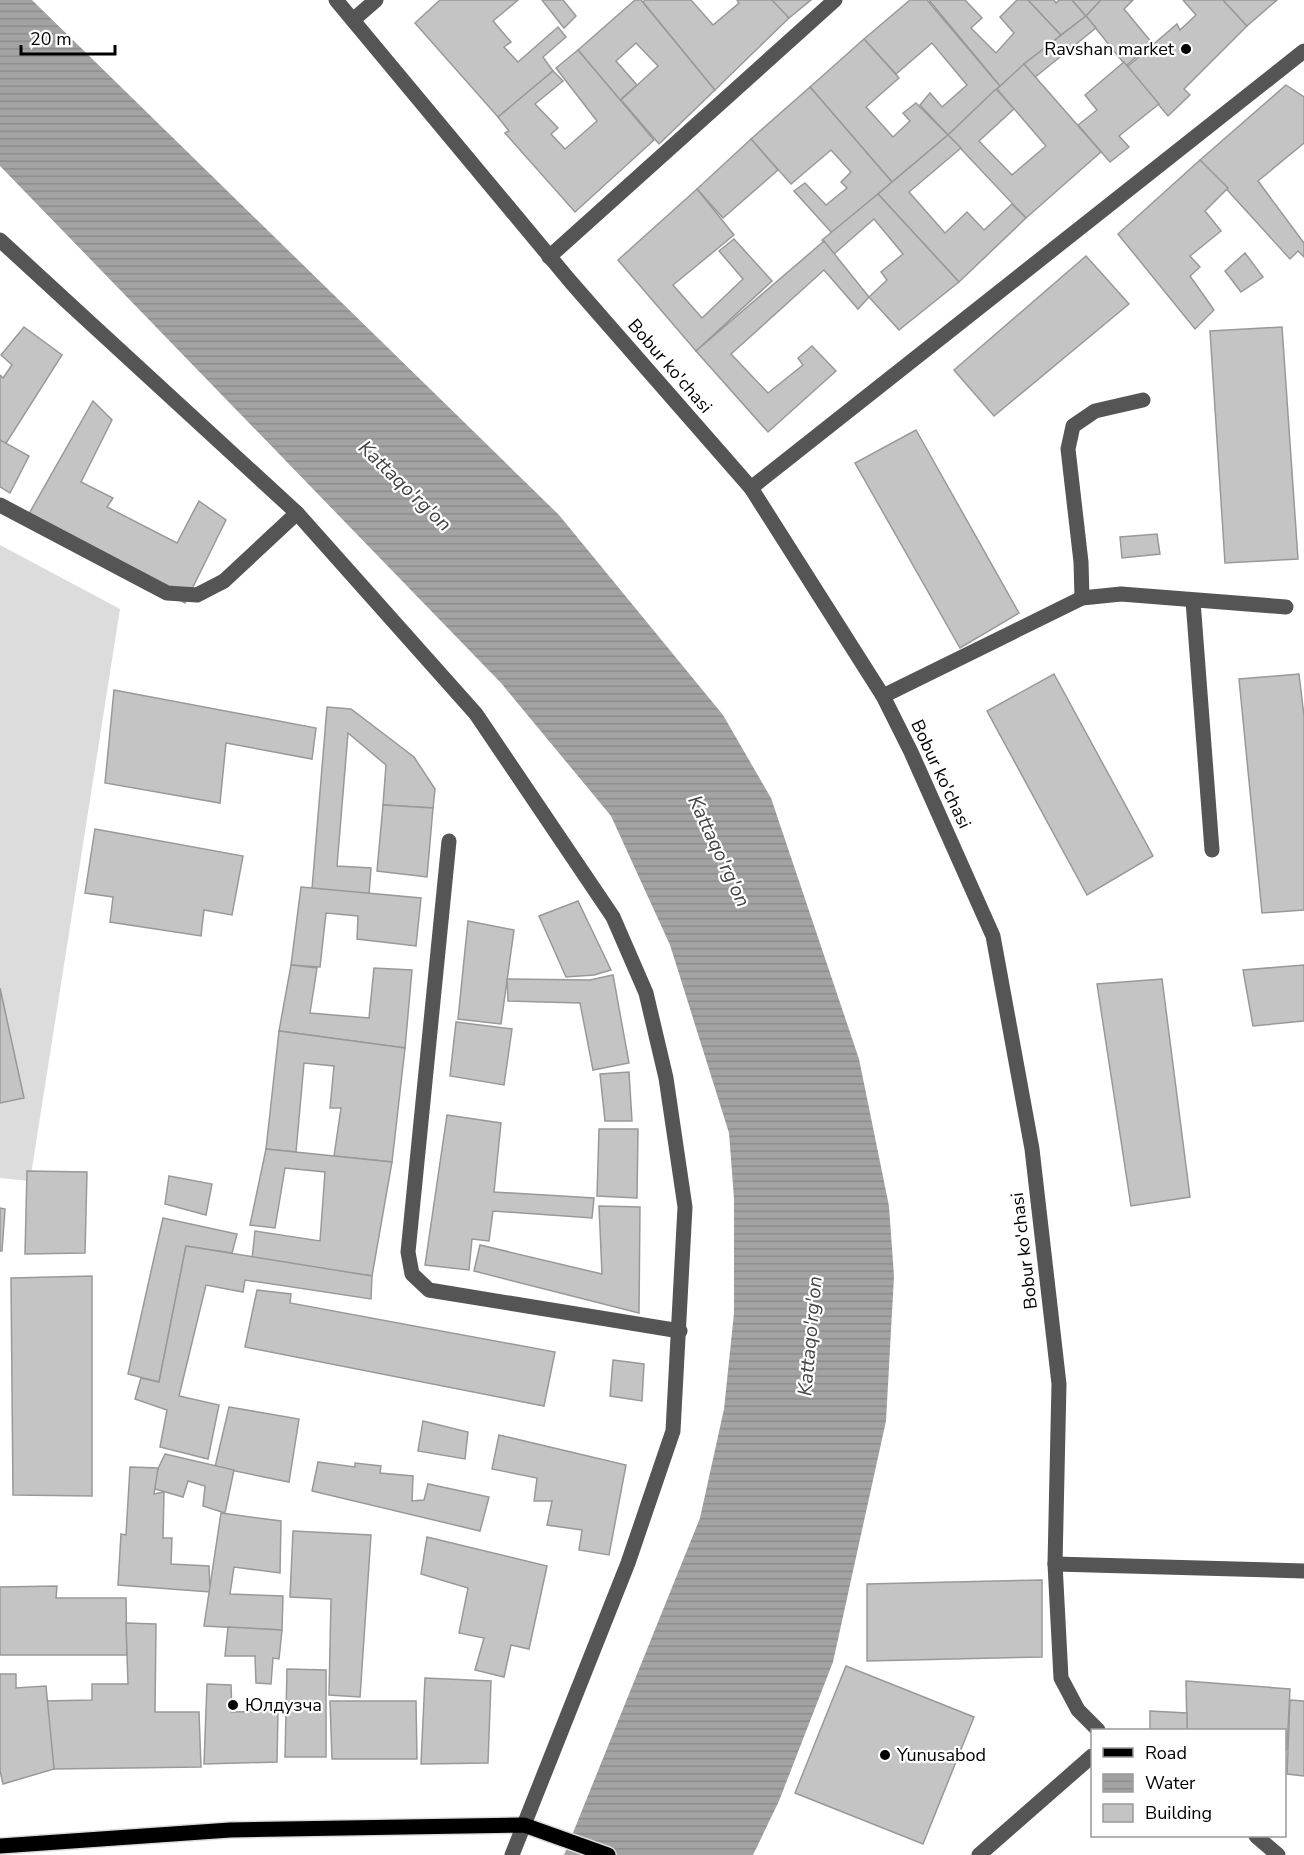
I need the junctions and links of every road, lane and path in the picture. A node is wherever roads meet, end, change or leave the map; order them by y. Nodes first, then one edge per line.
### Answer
1 (336, 0) edge
2 (376, 0) edge
3 (835, 0) edge
4 (353, 20) junction
5 (1304, 51) edge
6 (0, 240) edge
7 (549, 257) junction
8 (1143, 400) dead end
9 (751, 488) junction
10 (0, 505) edge
11 (297, 513) junction
12 (1082, 598) junction
13 (1193, 601) junction
14 (1286, 607) dead end
15 (883, 696) junction
16 (449, 841) dead end
17 (1212, 850) dead end
18 (680, 1331) junction
19 (1054, 1564) junction
20 (1304, 1570) edge
21 (1096, 1729) edge
22 (1091, 1757) edge
23 (524, 1825) junction
24 (1257, 1837) edge
25 (0, 1846) edge
26 (512, 1855) edge
27 (608, 1855) edge
28 (979, 1855) edge
29 (1278, 1855) edge

1 - 4 street, Bobur ko'chasi
2 - 4 street
3 - 7 street
4 - 7 street, Bobur ko'chasi
5 - 9 street
6 - 11 street
7 - 9 street, Bobur ko'chasi
8 - 12 street
9 - 15 street, Bobur ko'chasi
10 - 11 street
11 - 18 street
12 - 13 street
12 - 15 street
13 - 14 street
13 - 17 street
15 - 19 street, Bobur ko'chasi
16 - 18 street
18 - 23 street
19 - 20 street
19 - 21 street, Bobur ko'chasi
22 - 28 street
23 - 25 main road
23 - 26 street
23 - 27 main road
24 - 29 street

